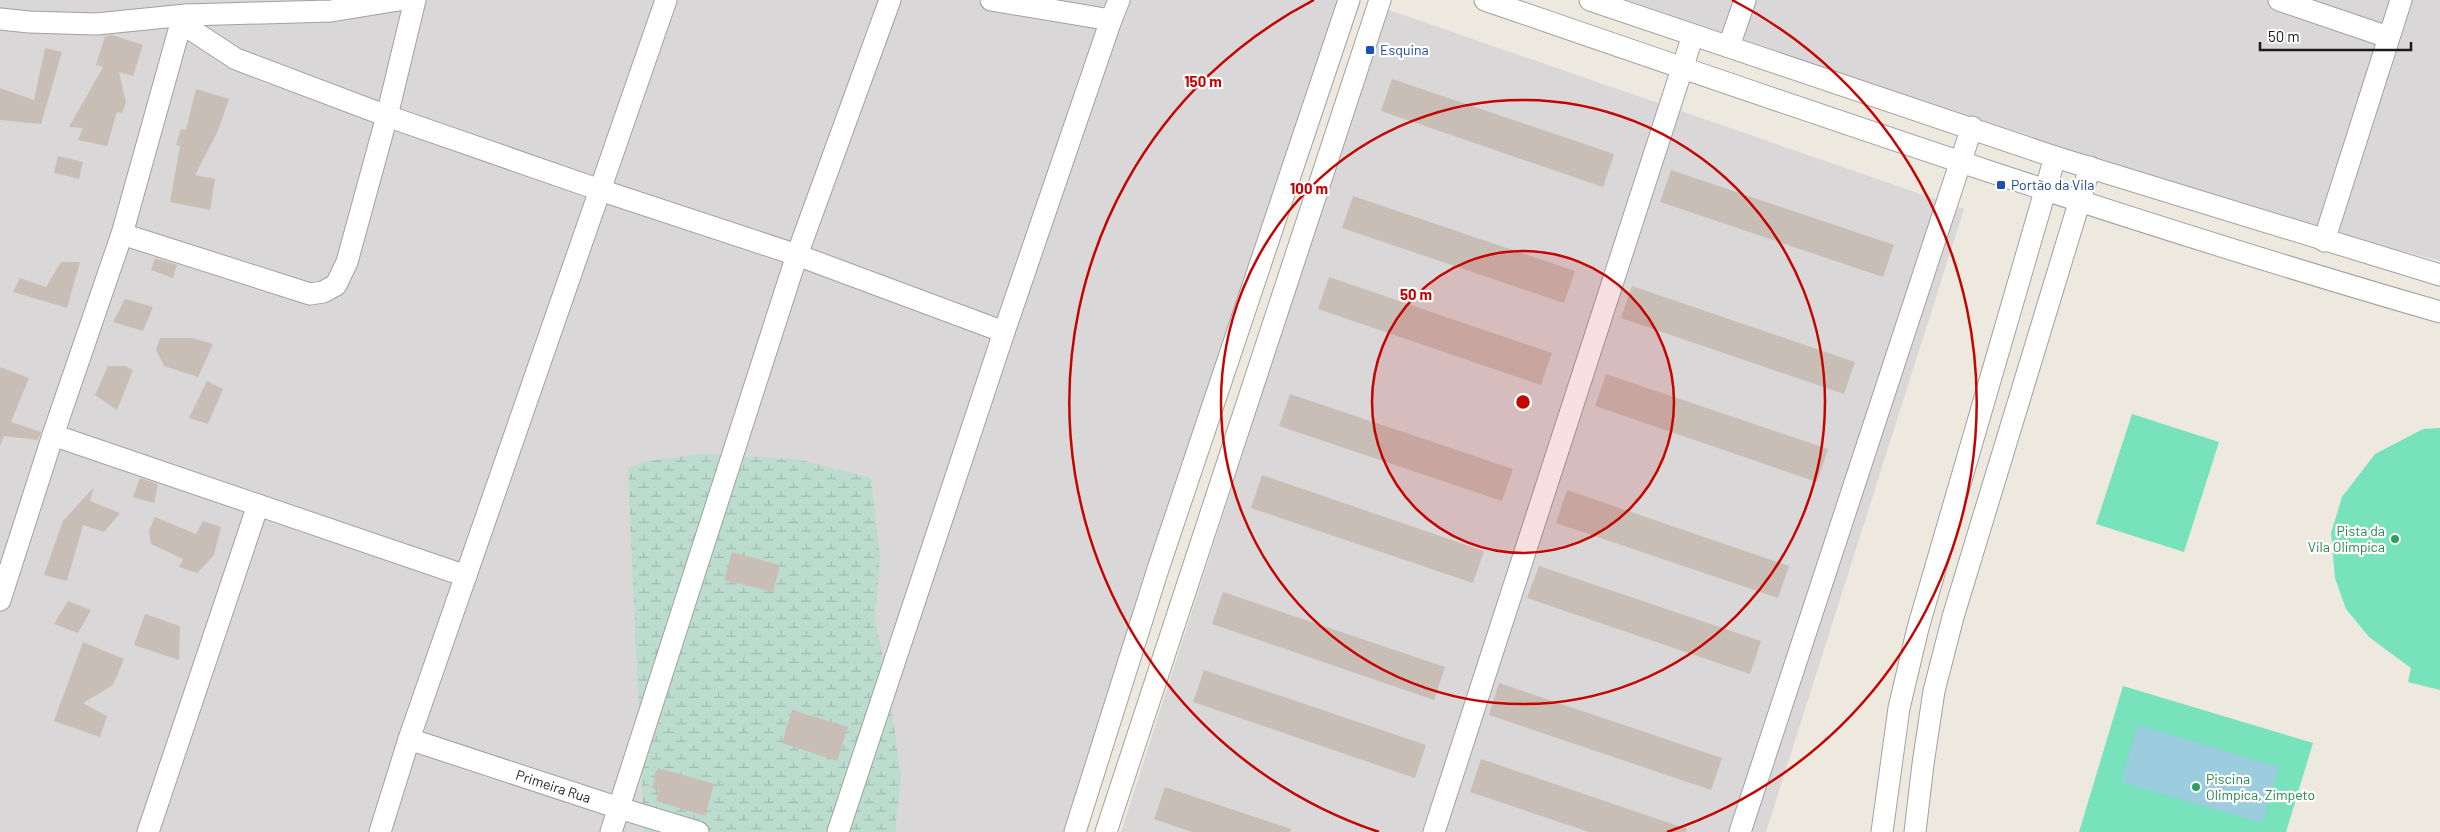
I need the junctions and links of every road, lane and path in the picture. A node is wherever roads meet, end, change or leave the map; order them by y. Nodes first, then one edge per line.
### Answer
1 (399, 0) edge
2 (415, 0) edge
3 (666, 0) edge
4 (890, 0) edge
5 (991, 0) edge
6 (1119, 0) edge
7 (1349, 0) edge
8 (1380, 0) edge
9 (1485, 0) edge
10 (1590, 0) edge
11 (1745, 0) edge
12 (2279, 0) edge
13 (2400, 0) edge
14 (0, 19) edge
15 (183, 19) junction
16 (1111, 20) junction
17 (1692, 34) junction
18 (2388, 36) junction
19 (1729, 46) junction
20 (1683, 68) junction
21 (387, 116) junction
22 (1972, 128) junction
23 (2055, 157) junction
24 (1960, 161) junction
25 (2090, 167) junction
26 (2046, 189) junction
27 (600, 190) junction
28 (2080, 200) junction
29 (122, 234) junction
30 (2324, 241) junction
31 (797, 254) junction
32 (2440, 275) edge
33 (2440, 312) edge
34 (1004, 332) junction
35 (53, 435) junction
36 (258, 505) junction
37 (466, 576) junction
38 (0, 600) edge
39 (410, 739) junction
40 (619, 808) junction
41 (148, 832) edge
42 (380, 832) edge
43 (611, 832) edge
44 (698, 832) edge
45 (838, 832) edge
46 (1075, 832) edge
47 (1106, 832) edge
48 (1434, 832) edge
49 (1740, 832) edge
50 (1882, 832) edge
51 (1916, 832) edge

1 - 15 street
2 - 21 street
3 - 27 street
4 - 31 street
5 - 16 street
6 - 16 street
7 - 46 street
8 - 47 street
9 - 20 street
10 - 17 street
11 - 19 street
12 - 18 street
13 - 18 street
14 - 15 street
15 - 21 street
15 - 29 street
16 - 34 street
17 - 19 street
17 - 20 street
18 - 30 street
19 - 22 street
20 - 24 street
20 - 48 street
21 - 27 street
21 - 29 street
22 - 23 street
22 - 24 street
23 - 25 street
23 - 26 street
24 - 26 street
24 - 49 street
25 - 28 street
25 - 30 street
26 - 28 street
26 - 50 street
27 - 31 street
27 - 37 street
28 - 33 street
28 - 51 street
29 - 35 street
30 - 32 street
31 - 34 street
31 - 40 street
34 - 45 street
35 - 36 street
35 - 38 street
36 - 37 street
36 - 41 street
37 - 39 street
39 - 40 street, Primeira Rua
39 - 42 street
40 - 43 street
40 - 44 street, Primeira Rua

